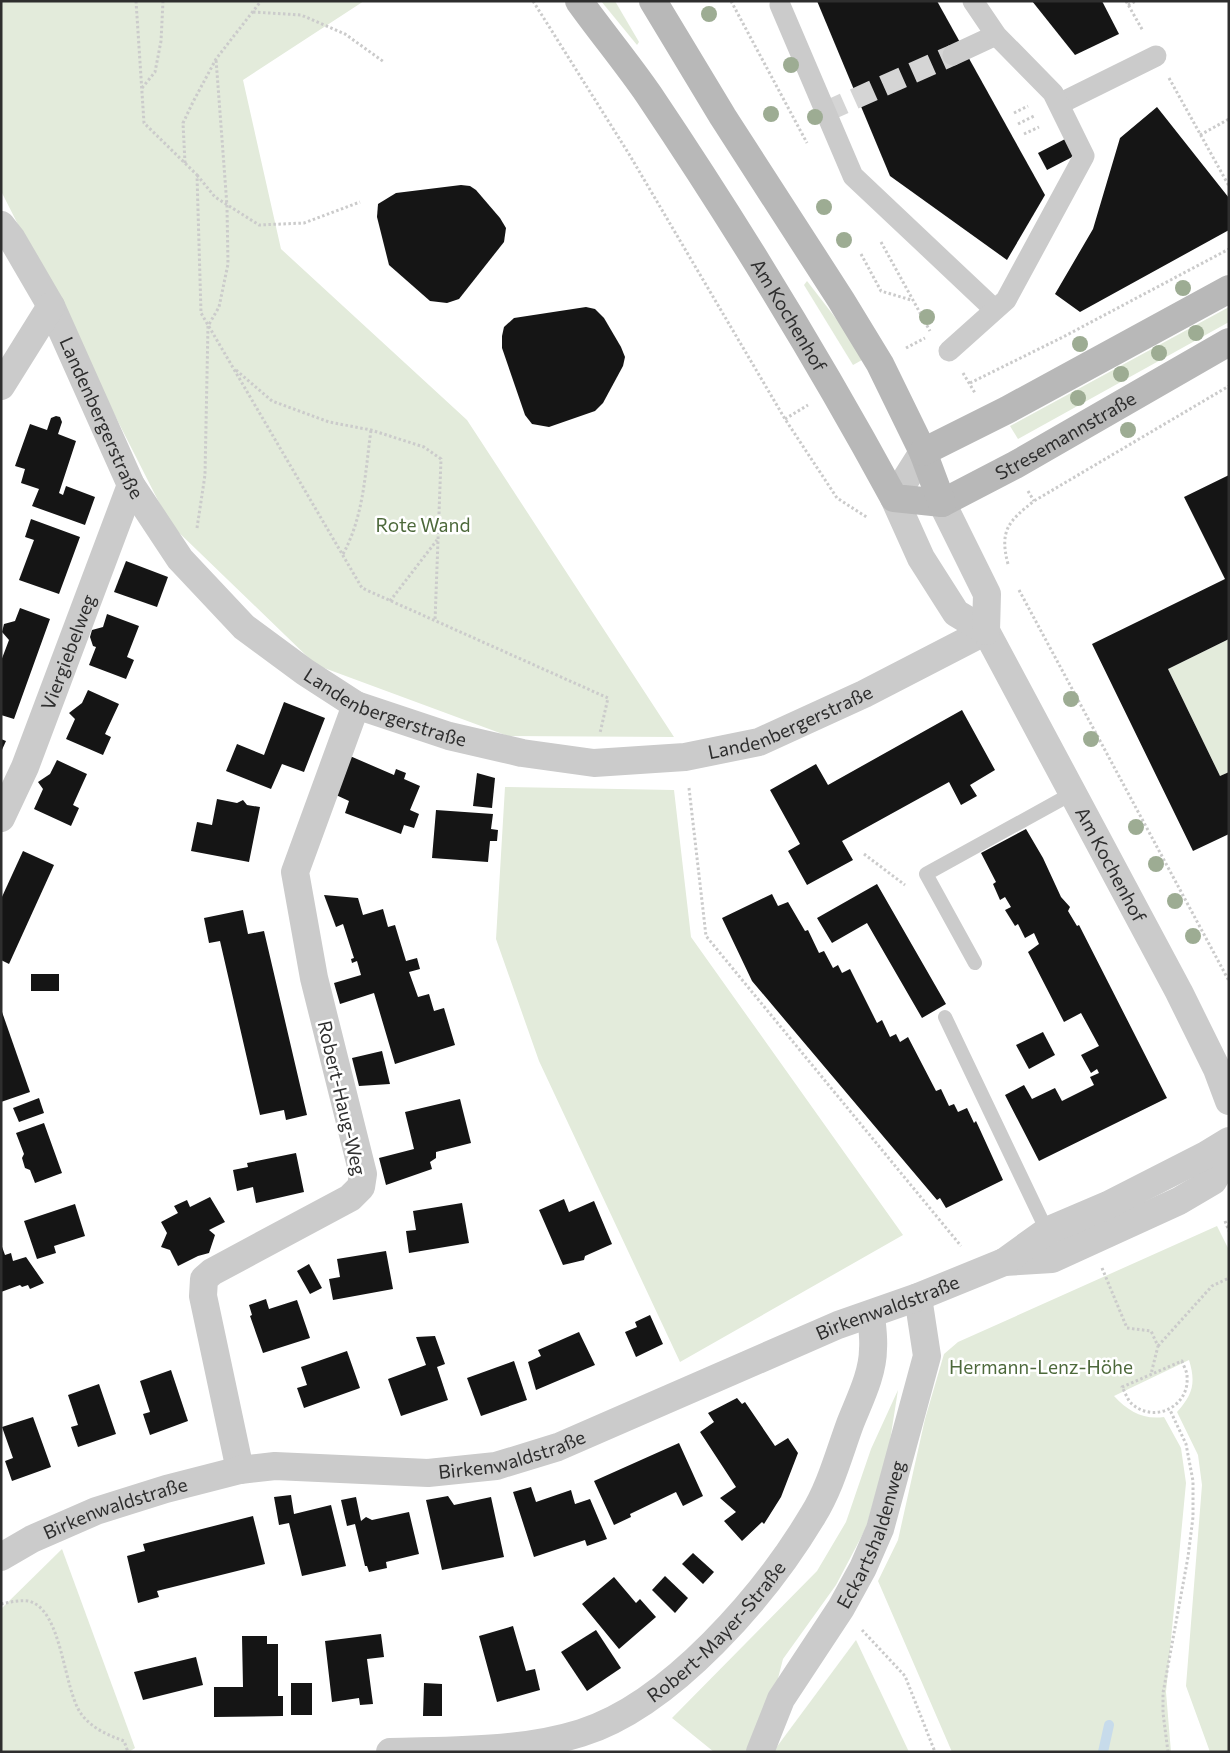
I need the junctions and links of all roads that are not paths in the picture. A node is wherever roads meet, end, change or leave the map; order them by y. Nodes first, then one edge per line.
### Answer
1 (579, 1) edge
2 (653, 1) edge
3 (973, 1) edge
4 (780, 5) dead end
5 (996, 35) junction
6 (953, 55) tunnel mouth
7 (1156, 56) road end
8 (1059, 104) junction
9 (1, 225) edge
10 (1229, 289) edge
11 (51, 306) junction
12 (994, 309) junction
13 (1229, 342) edge
14 (948, 351) dead end
15 (1, 386) edge
16 (923, 452) junction
17 (131, 485) junction
18 (894, 498) junction
19 (942, 503) junction
20 (986, 631) junction
21 (356, 705) junction
22 (1073, 793) junction
23 (1, 818) edge
24 (975, 962) dead end
25 (945, 1017) dead end
26 (1229, 1101) edge
27 (1229, 1140) edge
28 (1229, 1154) edge
29 (1047, 1231) junction
30 (993, 1267) junction
31 (918, 1297) junction
32 (870, 1315) junction
33 (240, 1470) junction
34 (1, 1557) edge
35 (390, 1752) edge
36 (760, 1752) edge

1 - 18 main road, Am Kochenhof
2 - 16 main road, Am Kochenhof
3 - 5 street
4 - 12 street
5 - 6 street
5 - 8 street
7 - 8 street
8 - 12 street
9 - 11 street, Landenbergerstraße
10 - 16 main road
11 - 15 street
11 - 17 street, Landenbergerstraße
12 - 14 street
13 - 19 main road, Stresemannstraße
16 - 18 street
16 - 19 main road, Am Kochenhof
17 - 21 street, Landenbergerstraße
17 - 23 street, Viergiebelweg
18 - 19 main road
18 - 20 street, Am Kochenhof
19 - 20 street, Am Kochenhof
20 - 21 street, Landenbergerstraße
20 - 22 street, Am Kochenhof
21 - 33 street, Robert-Haug-Weg
22 - 24 lane
22 - 26 street, Am Kochenhof
25 - 29 lane
27 - 29 street, Birkenwaldstraße
28 - 30 street, Birkenwaldstraße
29 - 30 street, Birkenwaldstraße
30 - 31 street, Birkenwaldstraße
31 - 32 street, Birkenwaldstraße
31 - 36 street, Eckartshaldenweg
32 - 33 street, Birkenwaldstraße
32 - 35 street, Robert-Mayer-Straße
33 - 34 street, Birkenwaldstraße

